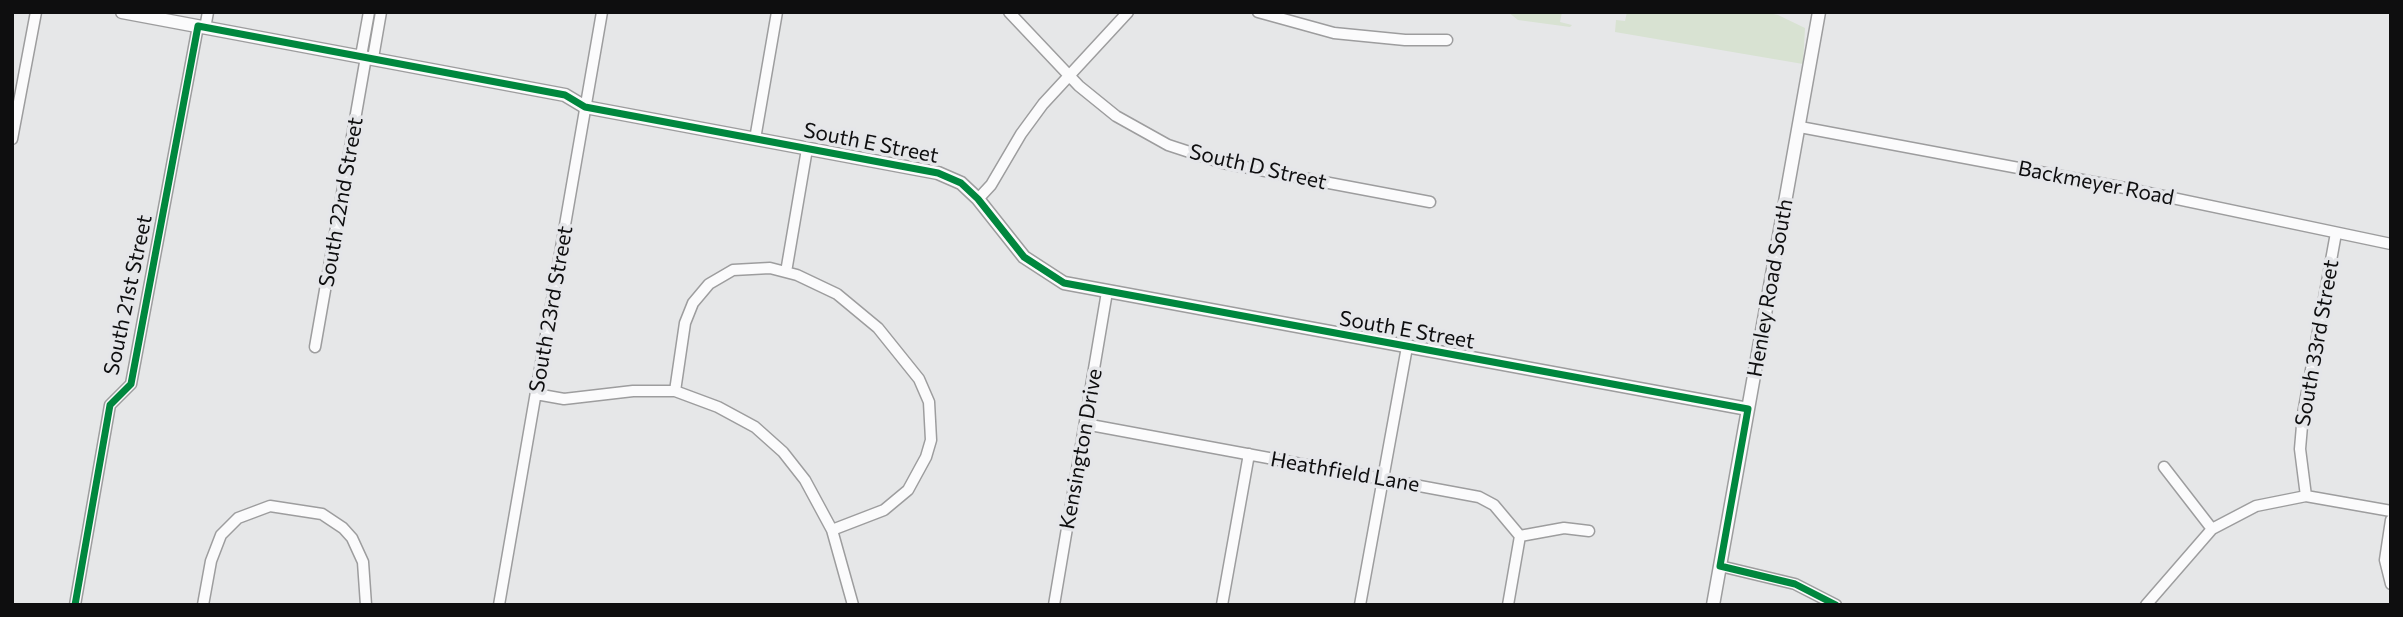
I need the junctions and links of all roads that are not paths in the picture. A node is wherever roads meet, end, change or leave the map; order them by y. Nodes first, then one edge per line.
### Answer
1 (36, 12) edge
2 (122, 12) edge
3 (208, 12) edge
4 (369, 12) edge
5 (381, 12) edge
6 (602, 12) edge
7 (777, 12) edge
8 (1009, 12) edge
9 (1128, 12) edge
10 (1258, 12) edge
11 (1819, 12) edge
12 (197, 23) edge
13 (1447, 40) dead end
14 (367, 57) junction
15 (1068, 74) junction
16 (585, 107) junction
17 (1800, 127) junction
18 (12, 139) edge
19 (755, 139) junction
20 (807, 149) junction
21 (978, 199) junction
22 (1430, 202) dead end
23 (2336, 233) junction
24 (2391, 244) edge
25 (786, 272) junction
26 (1107, 292) junction
27 (315, 346) dead end
28 (1407, 347) junction
29 (675, 391) junction
30 (536, 394) junction
31 (1748, 409) junction
32 (1085, 424) junction
33 (1249, 454) junction
34 (2164, 467) dead end
35 (1384, 479) junction
36 (2306, 496) junction
37 (2391, 510) edge
38 (2391, 520) edge
39 (2212, 529) junction
40 (832, 530) junction
41 (1588, 531) dead end
42 (1520, 537) junction
43 (1720, 566) junction
44 (2391, 584) edge
45 (75, 605) edge
46 (203, 605) edge
47 (366, 605) edge
48 (499, 605) edge
49 (853, 605) edge
50 (1054, 605) edge
51 (1222, 605) edge
52 (1360, 605) edge
53 (1508, 605) edge
54 (1713, 605) edge
55 (1836, 605) edge
56 (2146, 605) edge

1 - 18 street
2 - 12 street, South E Street
3 - 12 street, South 21st Street
4 - 14 street, South 22nd Street
5 - 14 street, South 22nd Street
6 - 16 street, South 23rd Street
7 - 19 street
8 - 15 street, South D Street
9 - 15 street
10 - 13 street
11 - 17 street, Henley Road South
12 - 14 street, South E Street
12 - 45 street, South 21st Street
14 - 16 street, South E Street
14 - 27 street, South 22nd Street
15 - 21 street
15 - 22 street, South D Street
16 - 19 street, South E Street
16 - 30 street, South 23rd Street
17 - 23 street, Backmeyer Road
17 - 31 street, Henley Road South
19 - 20 street, South E Street
20 - 21 street, South E Street
20 - 25 street
21 - 26 street, South E Street
23 - 24 street, Backmeyer Road
23 - 36 street, South 33rd Street
25 - 29 street
25 - 40 street
26 - 28 street, South E Street
26 - 32 street, Kensington Drive
28 - 31 street, South E Street
28 - 35 street
29 - 30 street
29 - 40 street
30 - 48 street, South 23rd Street
31 - 43 street, Henley Road South
32 - 33 street, Heathfield Lane
32 - 50 street, Kensington Drive
33 - 35 street, Heathfield Lane
33 - 51 street
34 - 39 street
35 - 42 street, Heathfield Lane
35 - 52 street
36 - 37 street
36 - 39 street
38 - 44 street
39 - 56 street
40 - 49 street
41 - 42 street
42 - 53 street
43 - 54 street, Henley Road South
43 - 55 street
46 - 47 street

